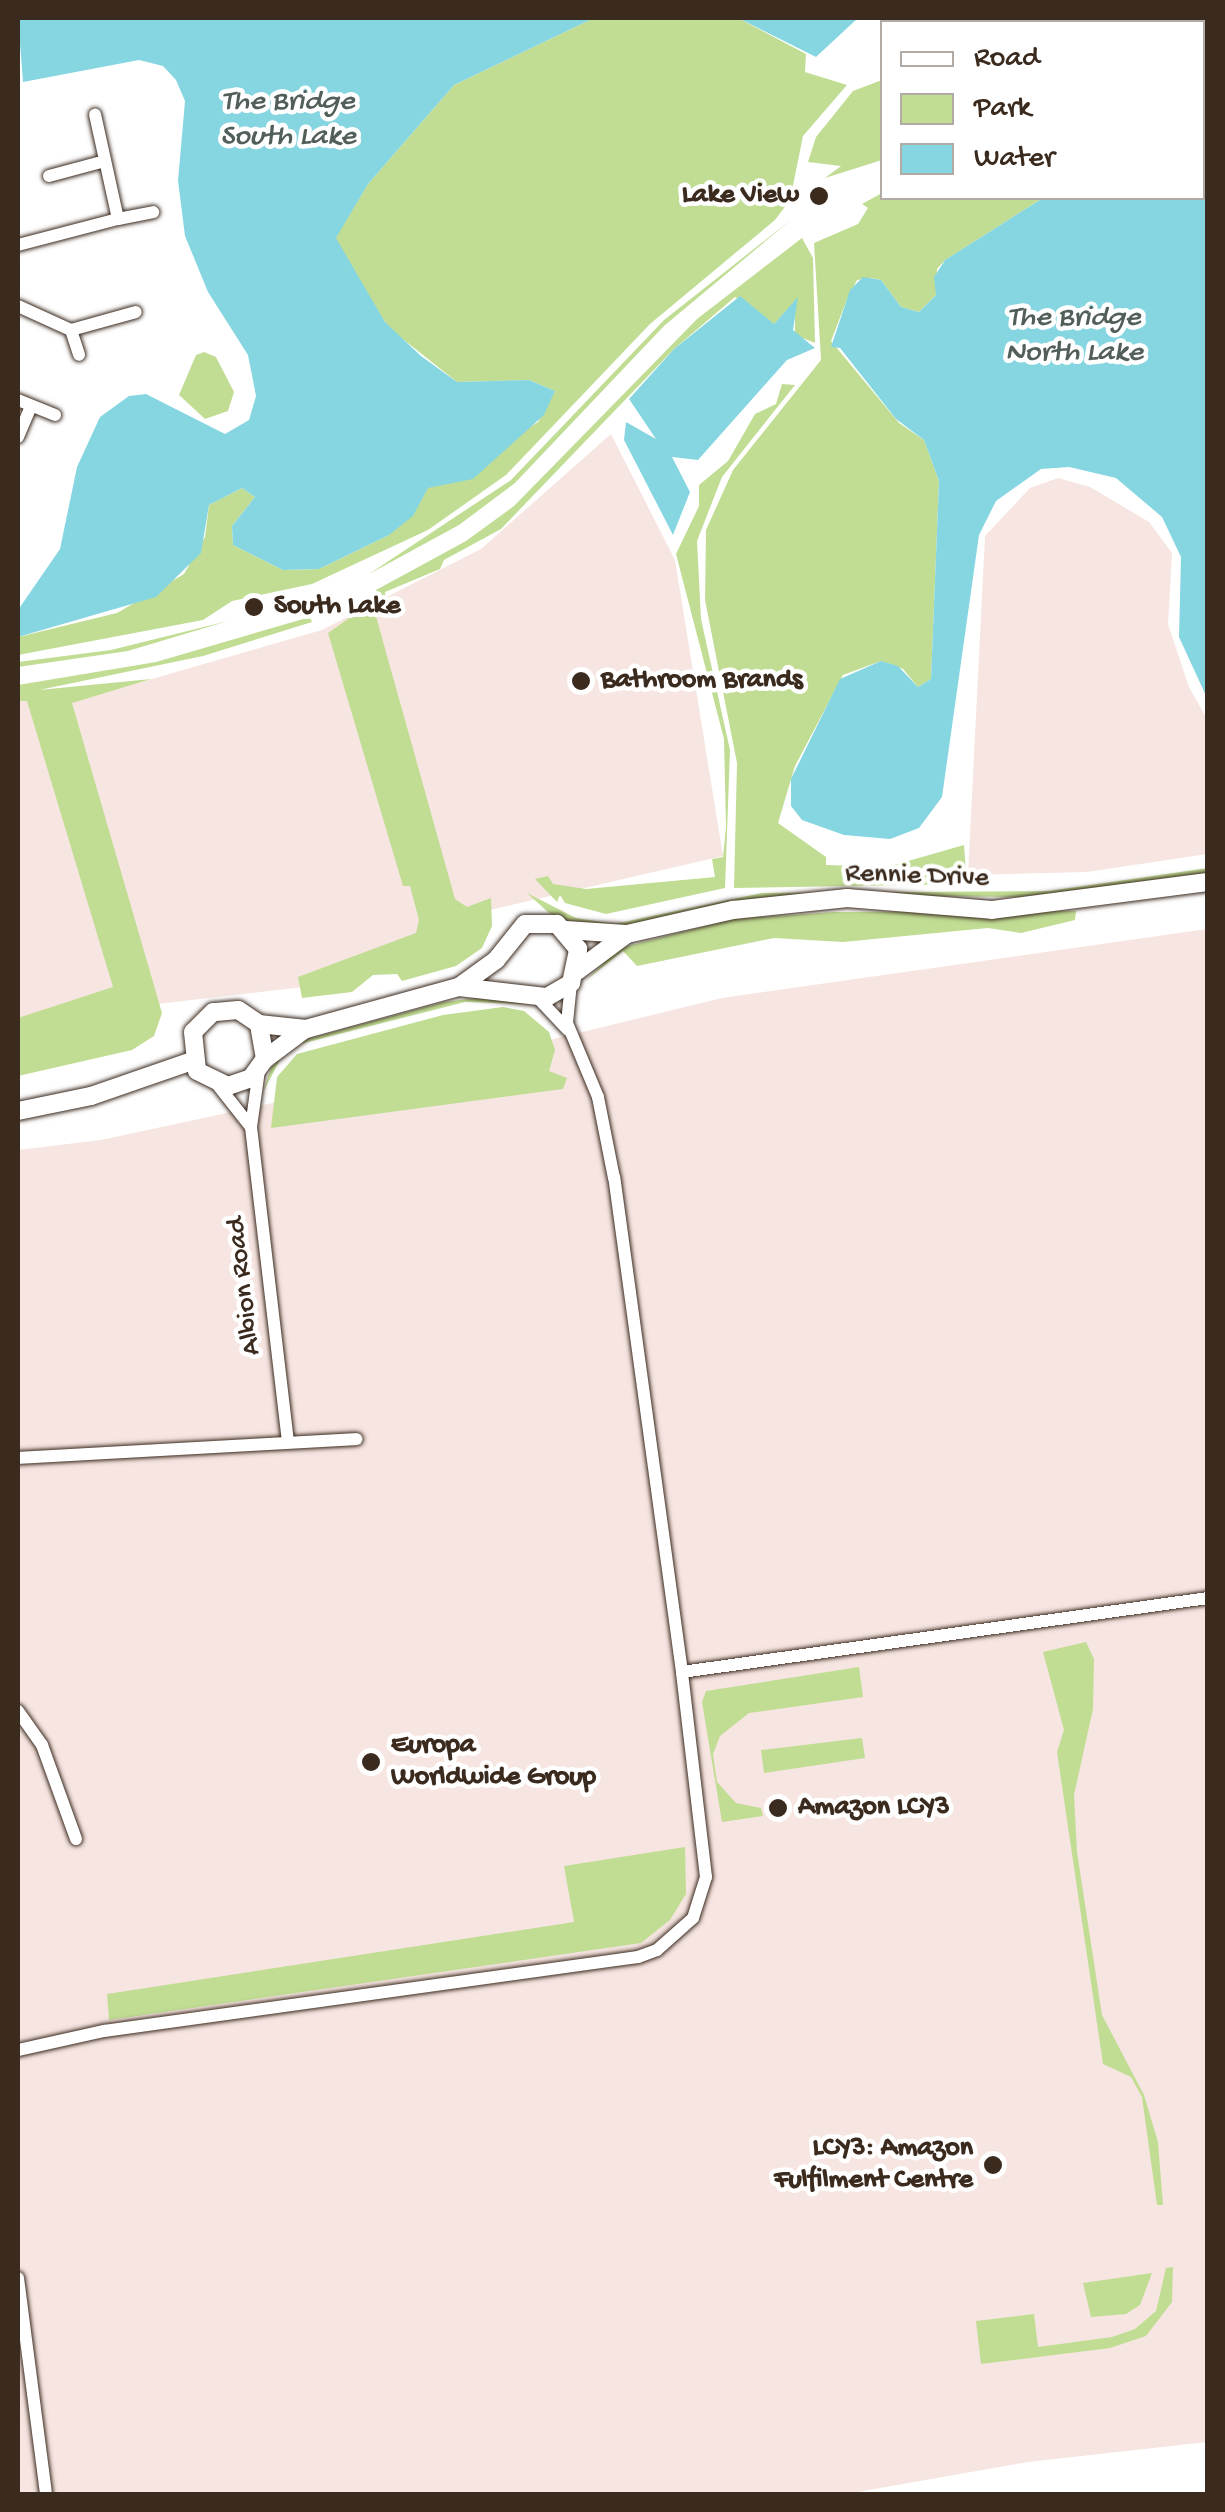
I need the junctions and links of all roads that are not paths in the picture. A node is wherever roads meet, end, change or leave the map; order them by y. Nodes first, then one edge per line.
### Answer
1 (95, 114) dead end
2 (106, 161) junction
3 (48, 176) dead end
4 (154, 212) dead end
5 (118, 220) junction
6 (18, 245) edge
7 (18, 306) edge
8 (136, 312) dead end
9 (71, 330) junction
10 (79, 355) dead end
11 (24, 403) edge
12 (55, 416) dead end
13 (18, 437) edge
14 (1208, 882) edge
15 (566, 930) junction
16 (627, 934) junction
17 (503, 950) junction
18 (574, 977) junction
19 (459, 987) junction
20 (516, 989) junction
21 (538, 998) junction
22 (259, 1024) junction
23 (306, 1029) junction
24 (570, 1032) junction
25 (192, 1060) junction
26 (262, 1064) junction
27 (216, 1084) junction
28 (18, 1111) edge
29 (251, 1127) junction
30 (356, 1439) dead end
31 (288, 1440) junction
32 (18, 1458) edge
33 (1208, 1598) edge
34 (682, 1672) junction
35 (18, 1711) edge
36 (76, 1839) dead end
37 (18, 2050) edge
38 (18, 2278) edge
39 (46, 2494) edge

1 - 2 street
2 - 3 street
2 - 5 street
4 - 5 street
5 - 6 street
7 - 9 street
8 - 9 street
9 - 10 street
11 - 12 street
11 - 13 street
14 - 16 street, Rennie Drive
15 - 16 street, Rennie Drive
15 - 17 street, Rennie Drive
15 - 18 street
16 - 18 street, Rennie Drive
17 - 19 street, Rennie Drive
17 - 20 street
18 - 21 street, Rennie Drive
18 - 24 street
19 - 20 street, Rennie Drive
19 - 23 street, Rennie Drive
20 - 21 street, Rennie Drive
21 - 24 street
22 - 23 street, Rennie Drive
22 - 25 street, Rennie Drive
22 - 26 street
23 - 26 street, Rennie Drive
24 - 34 street
25 - 27 street
25 - 28 street
26 - 27 street, Rennie Drive
26 - 29 street, Albion Road
27 - 29 street
29 - 31 street, Albion Road
30 - 31 street
31 - 32 street
33 - 34 street
34 - 37 street
35 - 36 street
38 - 39 street

